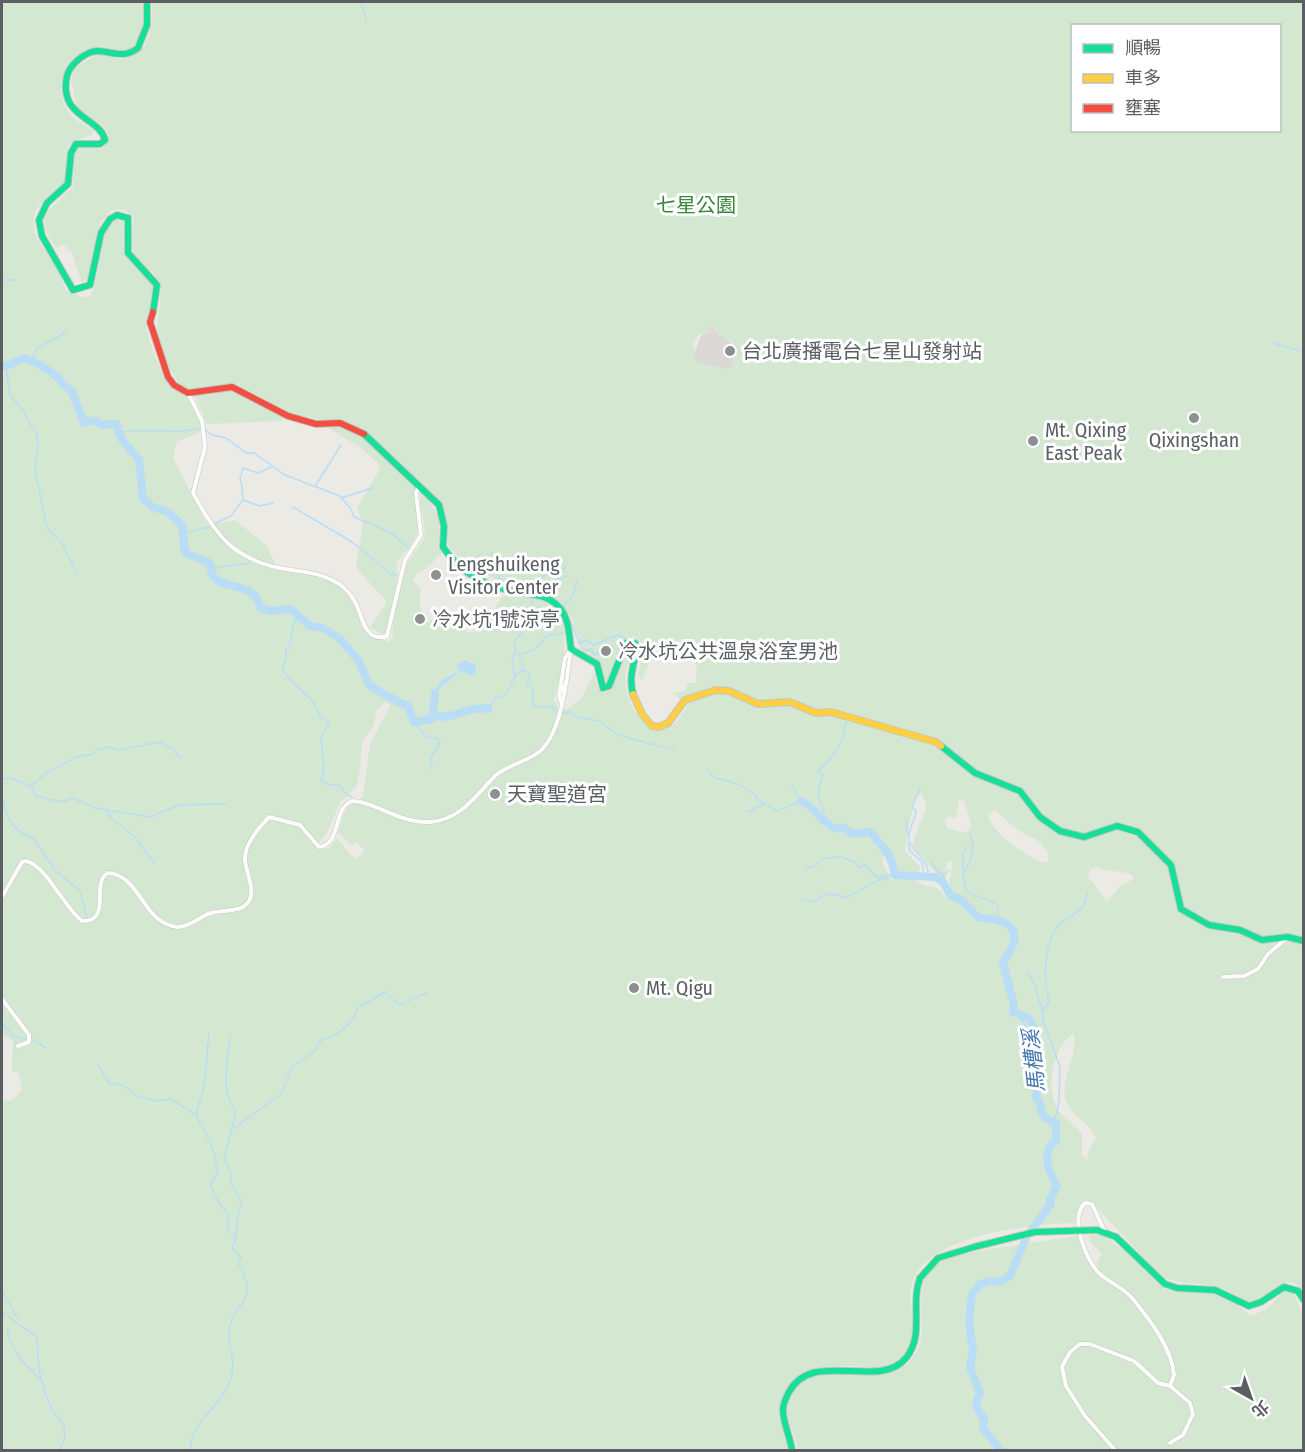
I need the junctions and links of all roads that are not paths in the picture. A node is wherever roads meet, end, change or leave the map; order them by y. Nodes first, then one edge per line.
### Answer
1 (147, 2) edge
2 (188, 393) junction
3 (419, 487) junction
4 (571, 649) junction
5 (560, 686) junction
6 (559, 695) junction
7 (561, 702) junction
8 (2, 897) edge
9 (1288, 937) junction
10 (1304, 941) edge
11 (1223, 977) dead end
12 (2, 999) edge
13 (18, 1046) dead end
14 (1101, 1230) junction
15 (1304, 1300) edge
16 (1170, 1386) junction
17 (1170, 1443) dead end
18 (792, 1450) edge
19 (1114, 1450) edge

1 - 2 street
2 - 3 street
2 - 3 street
3 - 4 street
4 - 5 street
4 - 6 street
4 - 7 street
4 - 9 street
5 - 6 street
5 - 7 street
6 - 7 street
7 - 8 street
9 - 10 street
9 - 11 street
12 - 13 street
14 - 15 street
14 - 16 street
14 - 18 street, bridge
16 - 17 street
16 - 19 street

